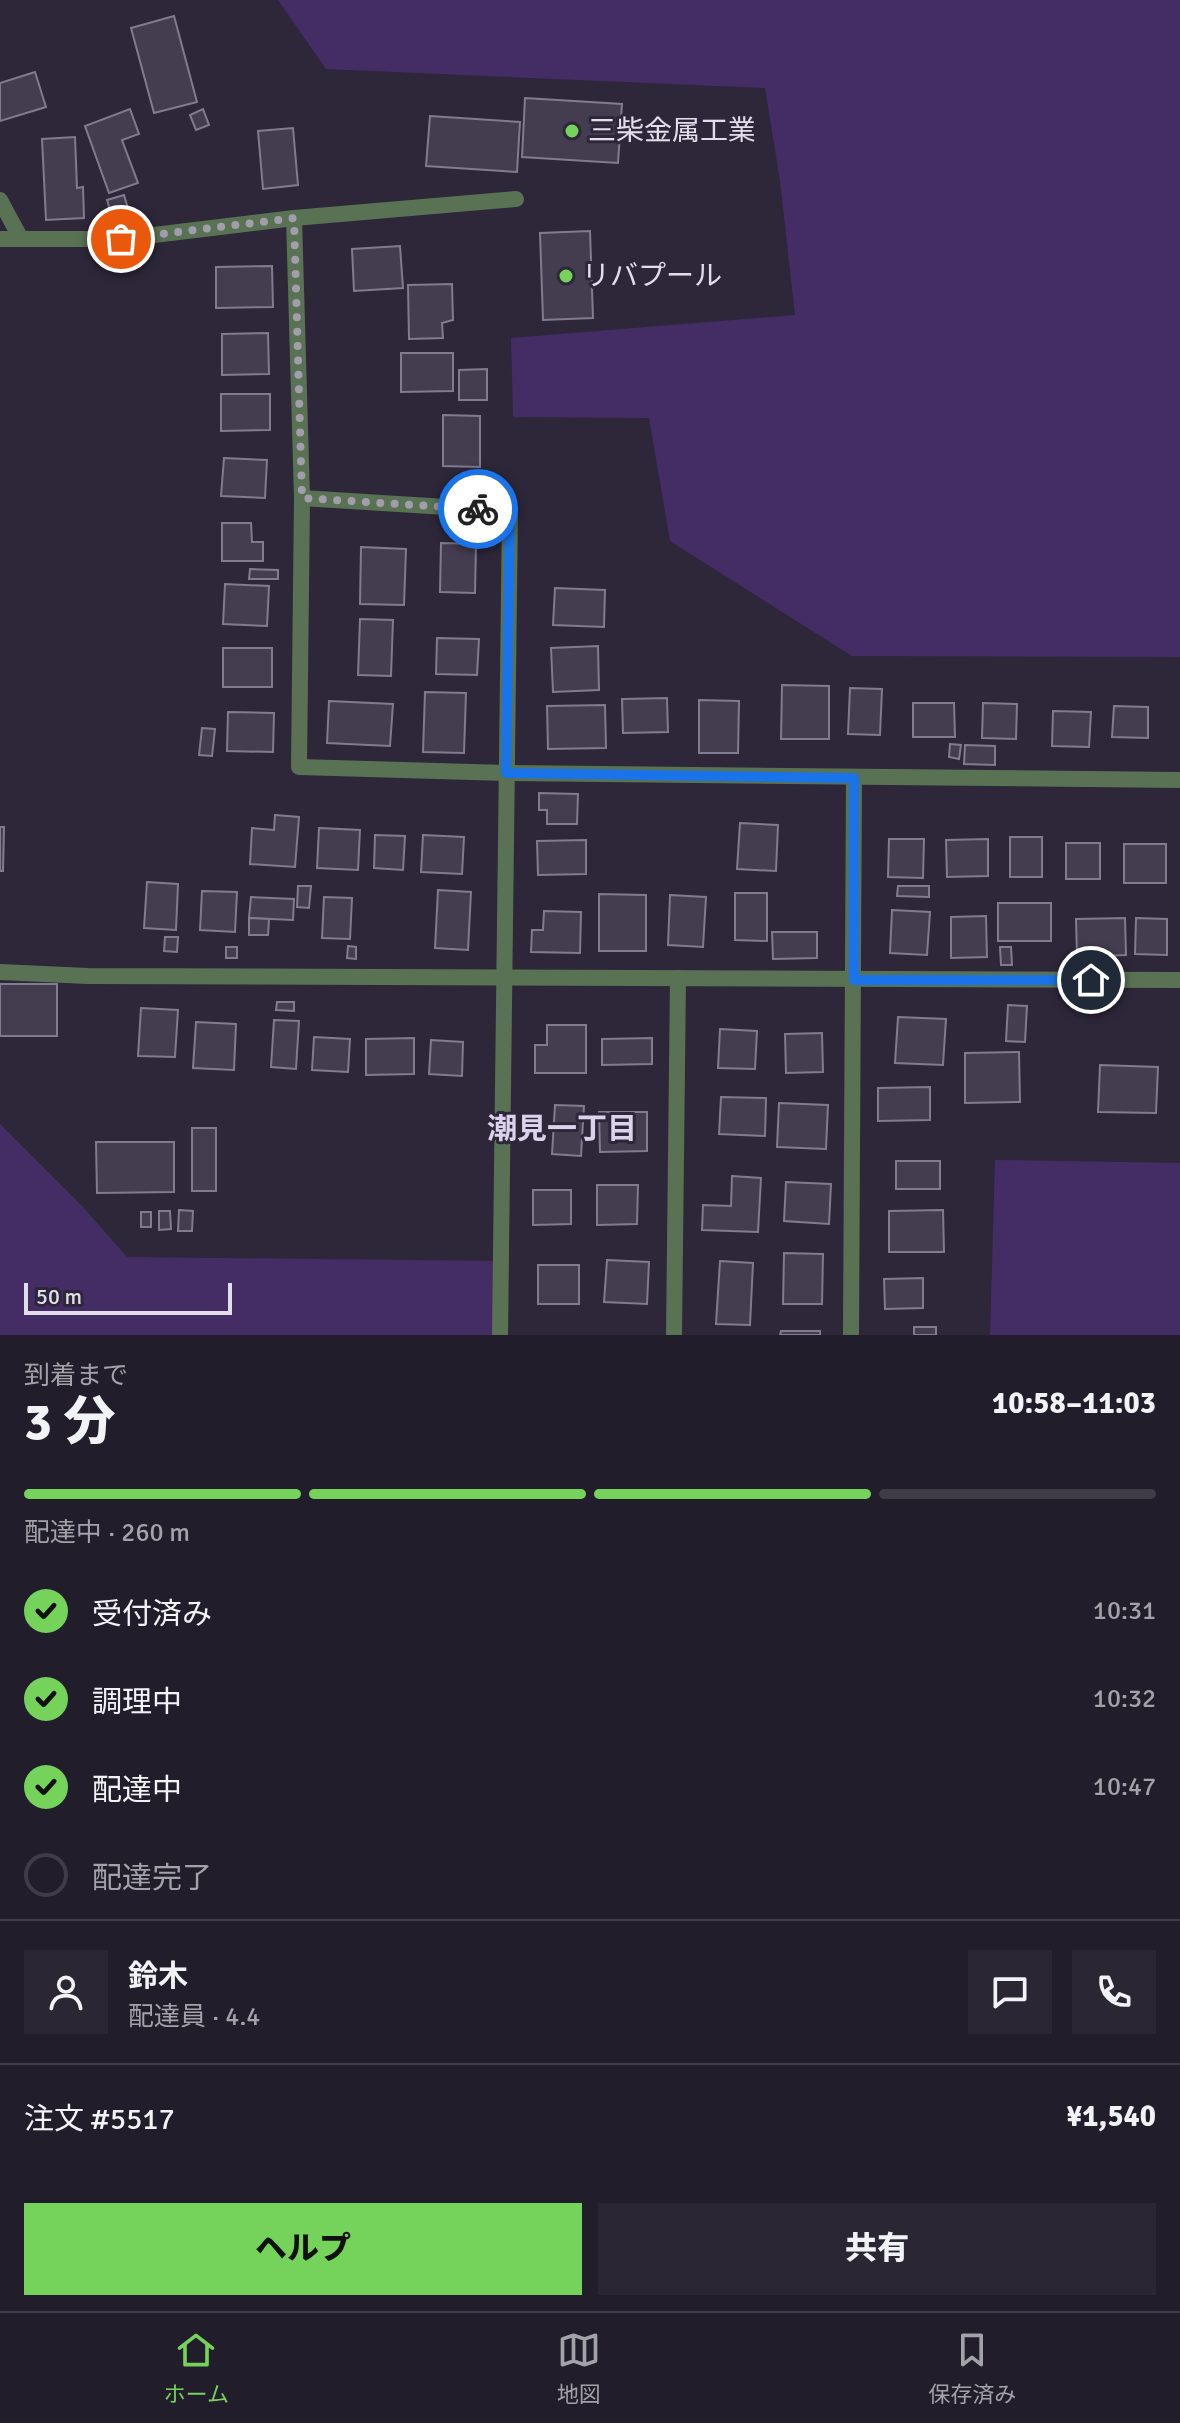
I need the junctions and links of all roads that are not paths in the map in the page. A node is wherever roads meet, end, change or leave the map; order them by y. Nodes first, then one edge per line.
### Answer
1 (516, 199) dead end
2 (0, 200) edge
3 (294, 218) junction
4 (0, 239) edge
5 (21, 239) junction
6 (302, 498) junction
7 (506, 773) junction
8 (854, 778) junction
9 (1180, 780) edge
10 (0, 972) edge
11 (503, 977) junction
12 (678, 978) junction
13 (854, 980) junction
14 (1180, 980) edge
15 (500, 1335) edge
16 (674, 1335) edge
17 (851, 1335) edge

1 - 3 street
2 - 5 street
3 - 5 street
3 - 6 street
4 - 5 street
6 - 7 street
6 - 7 street
7 - 8 street
7 - 11 street
8 - 9 street
8 - 13 street
10 - 11 street
11 - 12 street
11 - 15 street
12 - 13 street
12 - 16 street
13 - 14 street
13 - 17 street

